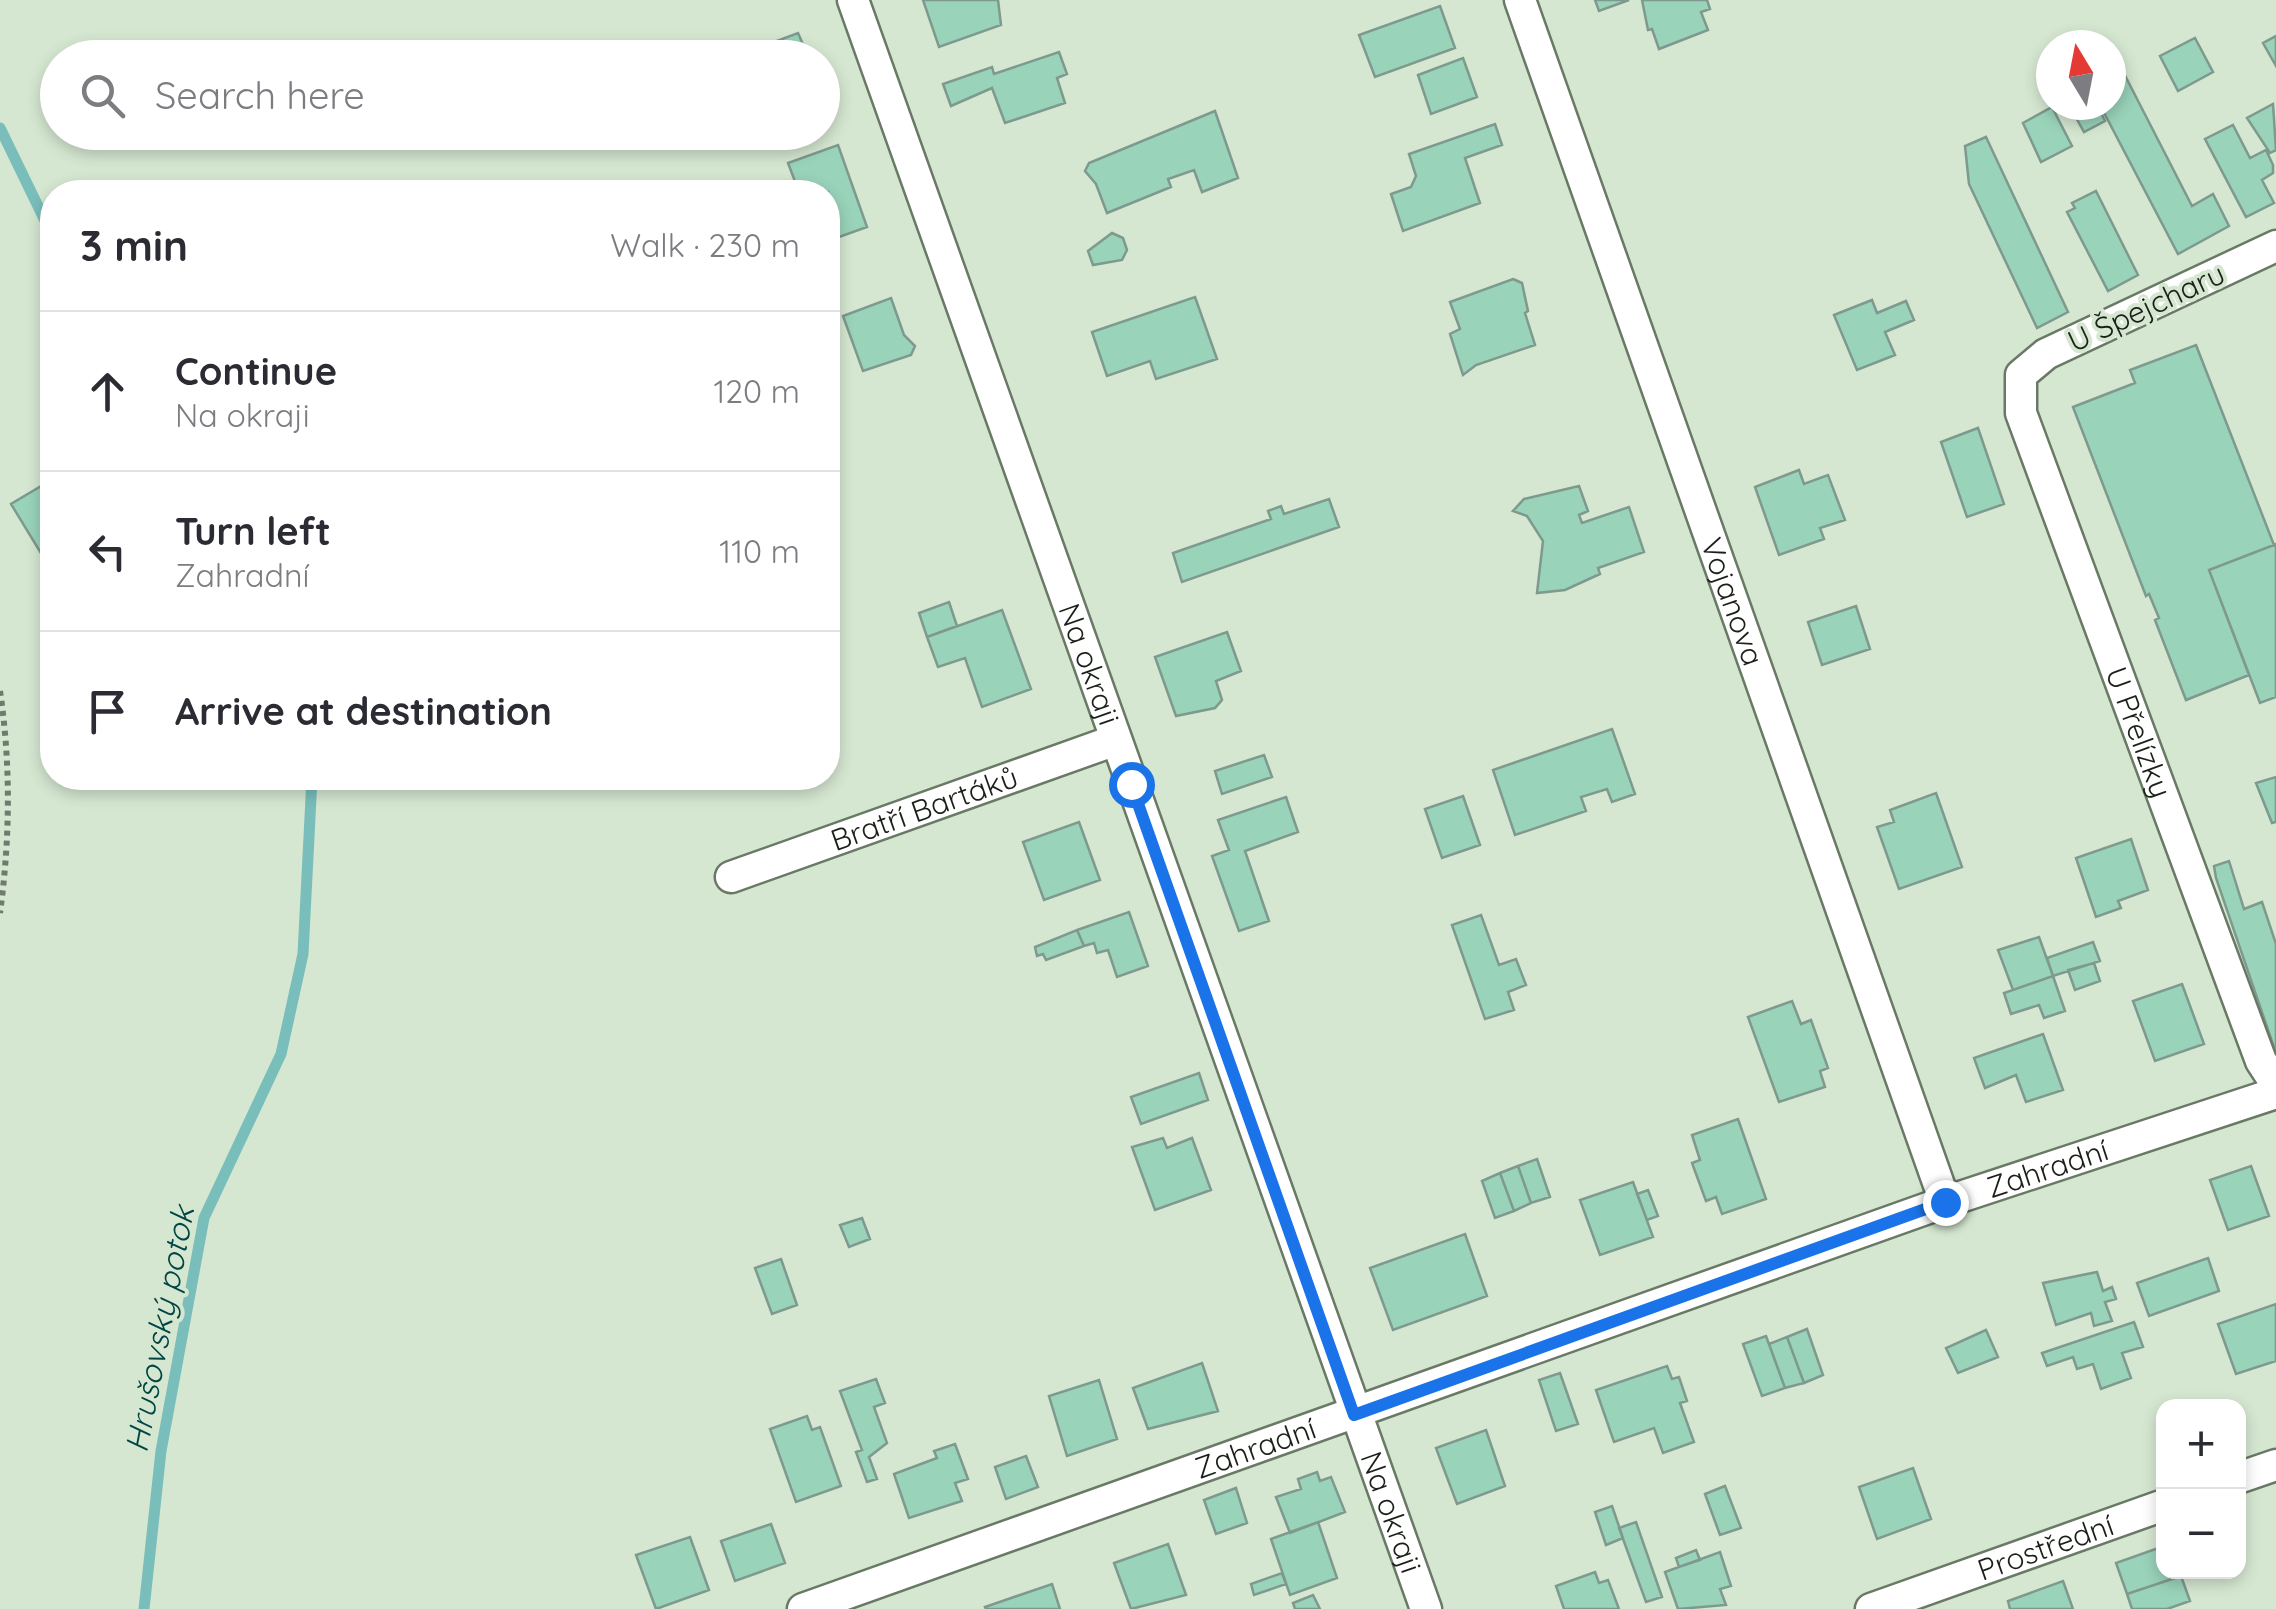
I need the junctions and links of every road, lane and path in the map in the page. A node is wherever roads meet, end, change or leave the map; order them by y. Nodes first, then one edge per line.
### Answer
1 (853, 0) edge
2 (1520, 0) edge
3 (2276, 246) edge
4 (2021, 375) joint
5 (0, 691) edge
6 (1116, 740) junction
7 (731, 877) dead end
8 (0, 913) edge
9 (2276, 1084) edge
10 (2276, 1093) edge
11 (1945, 1202) junction
12 (1354, 1415) junction
13 (2276, 1464) edge
14 (2246, 1475) edge
15 (2156, 1508) edge
16 (803, 1609) edge
17 (1426, 1609) edge
18 (1871, 1609) edge

1 - 6 street, Na okraji
2 - 11 street, Vojanova
3 - 4 street, U Špejcharu
4 - 9 street, U Přelízky
5 - 8 path
6 - 7 street, Bratří Bartáků
6 - 12 street, Na okraji
10 - 11 street, Zahradní
11 - 12 street, Zahradní
12 - 16 street, Zahradní
12 - 17 street, Na okraji
13 - 14 street
15 - 18 street, Prostřední

